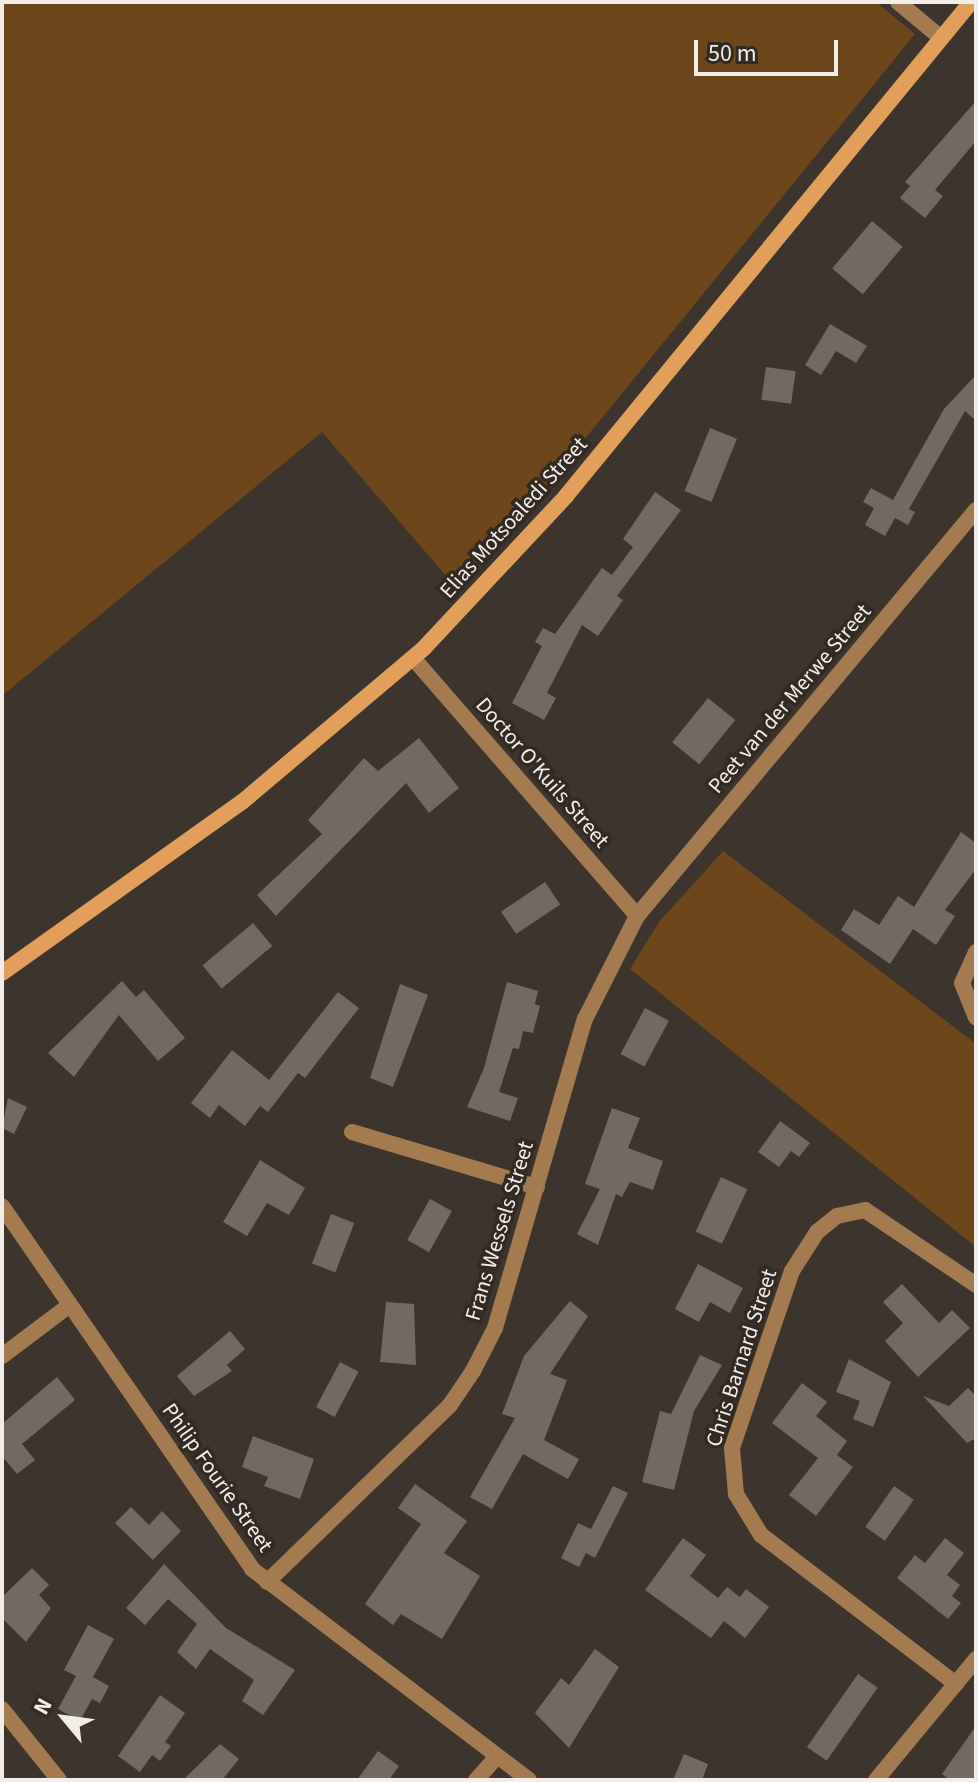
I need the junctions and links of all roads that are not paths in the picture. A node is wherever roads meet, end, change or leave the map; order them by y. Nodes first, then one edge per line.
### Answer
1 (898, 2) edge
2 (971, 2) edge
3 (941, 38) junction
4 (976, 510) edge
5 (413, 658) junction
6 (637, 916) junction
7 (976, 952) edge
8 (2, 973) edge
9 (976, 1017) edge
10 (352, 1132) dead end
11 (537, 1187) junction
12 (2, 1206) edge
13 (976, 1285) edge
14 (70, 1305) junction
15 (2, 1356) edge
16 (267, 1582) junction
17 (976, 1659) edge
18 (956, 1684) junction
19 (2, 1709) edge
20 (497, 1757) junction
21 (59, 1780) edge
22 (476, 1780) edge
23 (529, 1780) edge
24 (876, 1780) edge

1 - 3 street
2 - 3 street, Elias Motsoaledi Street
3 - 5 street, Elias Motsoaledi Street
4 - 6 street, Peet van der Merwe Street
5 - 6 street, Doctor O'Kuils Street
5 - 8 street, Elias Motsoaledi Street
6 - 11 street, Frans Wessels Street
7 - 9 street
10 - 11 street
11 - 16 street, Frans Wessels Street
12 - 14 street, Philip Fourie Street
13 - 18 street, Chris Barnard Street
14 - 15 street
14 - 16 street, Philip Fourie Street
16 - 20 street, Philip Fourie Street
17 - 18 street
18 - 24 street
19 - 21 street
20 - 22 street
20 - 23 street, Philip Fourie Street

